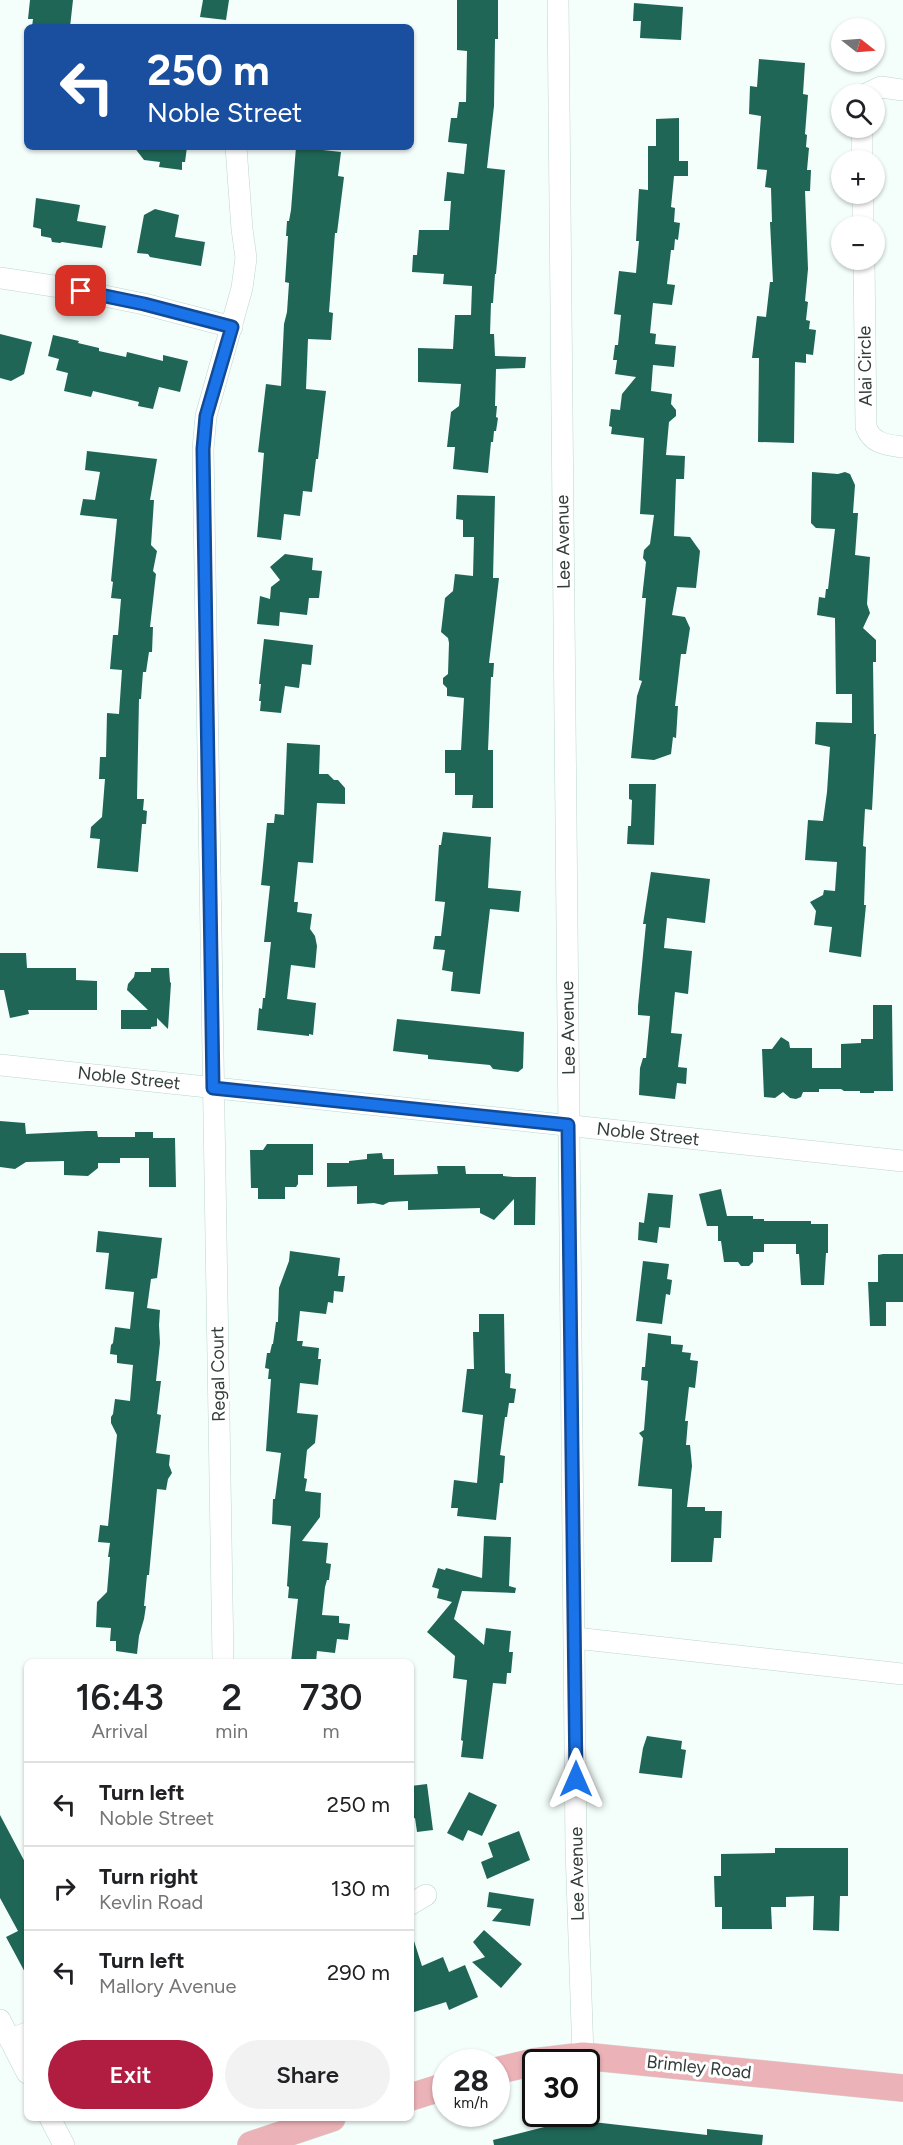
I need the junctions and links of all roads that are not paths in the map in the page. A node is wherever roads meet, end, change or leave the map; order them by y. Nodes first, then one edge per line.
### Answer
1 (558, 0) edge
2 (885, 88) edge
3 (903, 90) edge
4 (236, 150) edge
5 (864, 270) edge
6 (0, 278) edge
7 (232, 327) junction
8 (903, 447) edge
9 (0, 1065) edge
10 (213, 1088) junction
11 (568, 1125) junction
12 (903, 1161) edge
13 (575, 1638) junction
14 (223, 1659) edge
15 (903, 1674) edge
16 (12, 2030) edge
17 (583, 2049) edge
18 (600, 2058) edge
19 (24, 2064) edge
20 (903, 2088) edge
21 (432, 2090) edge
22 (414, 2096) edge
23 (52, 2121) edge
24 (323, 2121) edge
25 (64, 2145) edge
26 (251, 2145) edge

1 - 11 street, Lee Avenue
2 - 3 street
4 - 7 street, Regal Court
5 - 8 street, Alai Circle
6 - 7 street
7 - 10 street, Regal Court
9 - 10 street, Noble Street
10 - 11 street, Noble Street
10 - 14 street, Regal Court
11 - 12 street, Noble Street
11 - 13 street, Lee Avenue
13 - 15 street
13 - 17 street, Lee Avenue
16 - 19 street
18 - 20 main road, Brimley Road
21 - 22 main road
23 - 25 street
24 - 26 main road

